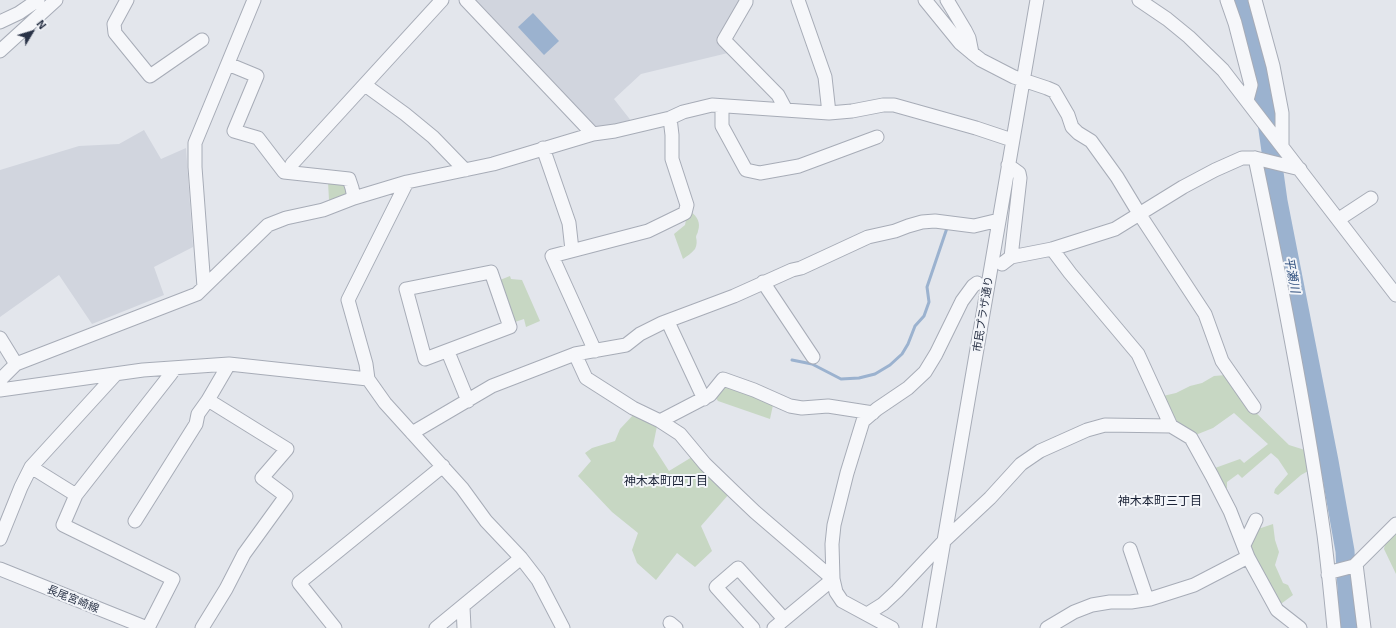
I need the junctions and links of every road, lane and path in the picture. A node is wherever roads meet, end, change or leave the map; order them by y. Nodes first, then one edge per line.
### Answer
1 (38, 0) edge
2 (56, 0) edge
3 (127, 0) edge
4 (254, 0) edge
5 (442, 0) edge
6 (466, 0) edge
7 (746, 0) edge
8 (798, 0) edge
9 (925, 0) edge
10 (947, 0) edge
11 (1037, 0) edge
12 (1139, 0) edge
13 (1227, 0) edge
14 (1256, 0) edge
15 (0, 22) edge
16 (202, 40) dead end
17 (0, 51) edge
18 (972, 53) junction
19 (228, 64) junction
20 (1023, 80) junction
21 (365, 85) junction
22 (1247, 100) junction
23 (722, 106) junction
24 (786, 110) junction
25 (828, 112) junction
26 (670, 118) junction
27 (594, 134) junction
28 (877, 137) dead end
29 (1012, 140) junction
30 (1282, 146) junction
31 (543, 148) junction
32 (1255, 158) junction
33 (292, 164) dead end
34 (1008, 165) junction
35 (1300, 169) junction
36 (465, 170) junction
37 (407, 182) junction
38 (354, 198) junction
39 (1371, 198) dead end
40 (1140, 215) junction
41 (1339, 219) junction
42 (999, 220) junction
43 (1052, 248) junction
44 (572, 250) junction
45 (763, 282) junction
46 (977, 283) dead end
47 (204, 287) junction
48 (1396, 295) edge
49 (668, 322) junction
50 (0, 338) edge
51 (594, 351) junction
52 (448, 352) junction
53 (575, 354) junction
54 (813, 357) dead end
55 (16, 364) junction
56 (228, 364) junction
57 (175, 368) junction
58 (115, 375) junction
59 (368, 379) junction
60 (0, 380) edge
61 (0, 390) edge
62 (704, 399) junction
63 (208, 400) junction
64 (468, 401) junction
65 (1254, 407) dead end
66 (873, 413) junction
67 (660, 421) junction
68 (1171, 426) junction
69 (412, 433) junction
70 (443, 466) junction
71 (31, 467) junction
72 (76, 495) junction
73 (1256, 520) dead end
74 (135, 521) dead end
75 (1396, 524) edge
76 (0, 539) edge
77 (944, 541) junction
78 (1130, 549) dead end
79 (1246, 551) junction
80 (521, 558) junction
81 (1355, 565) junction
82 (0, 569) edge
83 (1330, 573) junction
84 (833, 579) junction
85 (1147, 600) junction
86 (463, 606) junction
87 (867, 614) junction
88 (784, 619) junction
89 (888, 627) edge
90 (148, 628) edge
91 (202, 628) edge
92 (335, 628) edge
93 (436, 628) edge
94 (464, 628) edge
95 (563, 628) edge
96 (753, 628) edge
97 (774, 628) edge
98 (929, 628) edge
99 (1047, 628) edge
100 (1300, 628) edge
101 (1334, 628) edge
102 (1364, 628) edge

1 - 15 street
2 - 17 street
3 - 16 street
4 - 19 street
5 - 21 street
6 - 27 street
7 - 24 street
8 - 25 street
9 - 18 street
10 - 18 street
11 - 20 street, 市民プラザ通り
12 - 22 street
13 - 22 street
14 - 30 street
18 - 20 street
19 - 38 street
19 - 47 street
20 - 29 street, 市民プラザ通り
20 - 40 street
21 - 33 street
21 - 36 street
22 - 30 street
23 - 24 street
23 - 26 street
23 - 28 street
24 - 25 street
25 - 29 street
26 - 27 street
26 - 44 street
27 - 31 street
29 - 34 street, 市民プラザ通り
30 - 35 street
31 - 36 street
31 - 44 street
32 - 35 street
32 - 40 street
32 - 83 street
34 - 42 street, 市民プラザ通り
34 - 43 street
35 - 41 street
36 - 37 street
37 - 38 street
37 - 59 street
38 - 47 street
39 - 41 street
40 - 43 street
40 - 65 street
41 - 48 street
42 - 45 street
42 - 77 street, 市民プラザ通り
43 - 68 street
44 - 51 street
45 - 49 street
45 - 54 street
46 - 66 street
47 - 55 street
49 - 51 street
49 - 62 street
50 - 55 street
51 - 53 street
52 - 52 street
52 - 64 street
53 - 64 street
53 - 67 street
55 - 60 street
56 - 57 street
56 - 59 street
56 - 63 street
57 - 58 street
57 - 72 street
58 - 61 street
58 - 71 street
59 - 69 street
62 - 66 street
62 - 67 street
63 - 74 street
63 - 91 street
64 - 69 street
66 - 84 street
67 - 84 street
68 - 77 street
68 - 79 street
69 - 70 street
70 - 80 street
70 - 92 street
71 - 72 street
71 - 76 street
72 - 90 street
73 - 79 street
75 - 81 street
77 - 87 street
77 - 98 street, 市民プラザ通り
78 - 85 street
79 - 85 street
79 - 100 street
80 - 86 street
80 - 95 street
81 - 83 street
81 - 102 street
82 - 90 street, 長尾宮崎線
83 - 101 street
84 - 87 street
84 - 88 street
85 - 99 street
86 - 93 street
86 - 94 street
87 - 89 street
88 - 96 street
88 - 97 street

